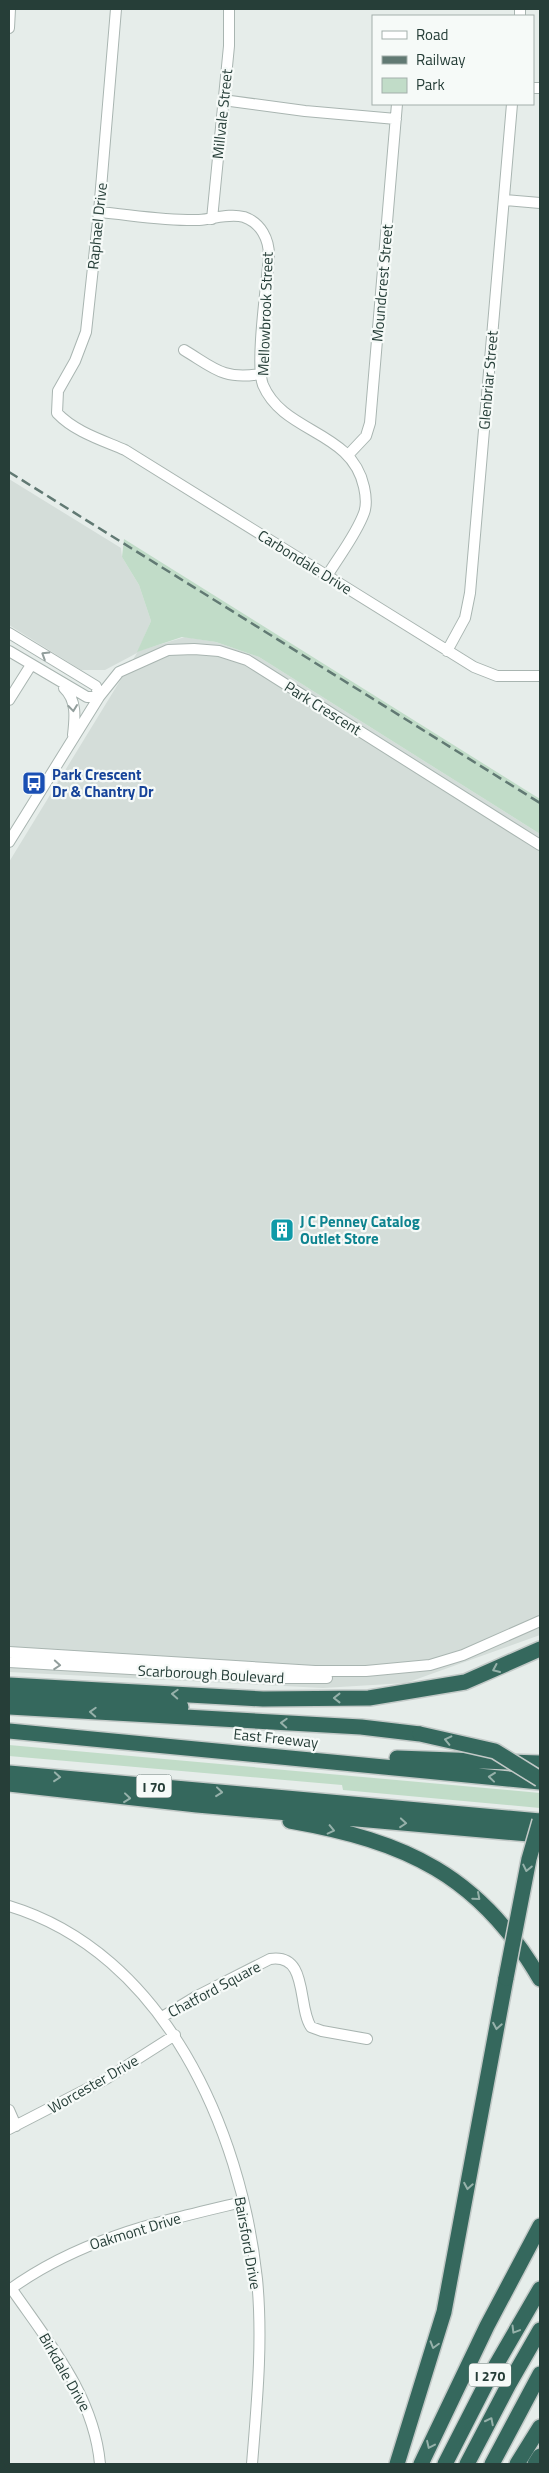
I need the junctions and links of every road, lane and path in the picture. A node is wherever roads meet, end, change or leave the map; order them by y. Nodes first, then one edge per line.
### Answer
1 (10, 9) edge
2 (116, 9) edge
3 (229, 9) edge
4 (9, 28) edge
5 (222, 100) junction
6 (397, 105) edge
7 (512, 105) edge
8 (396, 119) junction
9 (504, 200) junction
10 (540, 203) edge
11 (99, 212) junction
12 (212, 219) junction
13 (184, 350) dead end
14 (260, 374) junction
15 (76, 428) joint
16 (349, 454) junction
17 (327, 576) junction
18 (9, 633) edge
19 (9, 651) edge
20 (447, 651) junction
21 (31, 665) junction
22 (540, 676) edge
23 (58, 682) junction
24 (13, 686) edge
25 (99, 697) junction
26 (9, 700) edge
27 (72, 740) junction
28 (9, 842) edge
29 (540, 845) edge
30 (540, 1621) edge
31 (540, 1649) edge
32 (9, 1652) edge
33 (9, 1662) edge
34 (411, 1668) junction
35 (9, 1685) edge
36 (9, 1696) edge
37 (9, 1707) edge
38 (246, 1721) junction
39 (9, 1731) edge
40 (275, 1755) junction
41 (540, 1763) edge
42 (9, 1772) edge
43 (540, 1780) edge
44 (9, 1784) edge
45 (197, 1805) junction
46 (540, 1821) edge
47 (540, 1835) edge
48 (9, 1906) edge
49 (540, 1979) edge
50 (162, 2017) junction
51 (175, 2035) junction
52 (366, 2039) dead end
53 (9, 2110) edge
54 (13, 2128) edge
55 (242, 2202) junction
56 (540, 2226) edge
57 (540, 2249) edge
58 (10, 2289) edge
59 (540, 2289) edge
60 (540, 2330) edge
61 (475, 2354) junction
62 (540, 2374) edge
63 (540, 2427) edge
64 (540, 2456) edge
65 (100, 2464) edge
66 (252, 2464) edge
67 (397, 2464) edge
68 (421, 2464) edge
69 (445, 2464) edge
70 (468, 2464) edge
71 (492, 2464) edge
72 (517, 2464) edge
73 (535, 2464) edge

1 - 4 street
2 - 11 street, Raphael Drive
3 - 5 street, Millvale Street
5 - 8 street
5 - 12 street, Millvale Street
6 - 8 street, Moundcrest Street
7 - 9 street, Glenbriar Street
8 - 16 street, Moundcrest Street
9 - 10 street
9 - 20 street, Glenbriar Street
11 - 12 street, Mellowbrook Street
11 - 15 street, Raphael Drive
12 - 14 street, Mellowbrook Street
13 - 14 street
14 - 16 street, Mellowbrook Street
15 - 17 street, Carbondale Drive
16 - 17 street, Mellowbrook Street
17 - 20 street, Carbondale Drive
25 -> 18 street
19 - 21 street
20 - 22 street, Carbondale Drive
21 - 23 street
21 - 24 street
23 - 25 street
23 -> 27 street
24 - 26 street
25 - 27 street, Park Crescent
25 - 29 street, Park Crescent
27 - 28 street, Park Crescent
30 - 34 street, Scarborough Boulevard
31 -> 35 highway
32 - 34 street, Scarborough Boulevard
33 -> 34 street, Scarborough Boulevard
36 - 38 highway
38 -> 37 highway
43 -> 38 highway, bridge
39 - 40 highway, East Freeway
40 - 41 highway
43 -> 40 highway, East Freeway
42 -> 46 highway, I 70
44 -> 45 highway
45 -> 47 highway
45 -> 49 highway
46 -> 67 highway, bridge
48 - 50 street, Bairsford Drive
50 - 51 street, Bairsford Drive
50 - 52 street, Chatford Square
51 - 54 street, Worcester Drive
51 - 55 street, Bairsford Drive
53 - 54 street
55 - 58 street, Oakmont Drive
55 - 66 street, Bairsford Drive
56 - 61 highway
57 - 61 highway
58 - 65 street, Birkdale Drive
59 -> 69 highway, I 270
70 -> 60 highway, I 270
61 -> 68 highway
62 - 71 highway
63 - 72 highway
64 - 73 highway

